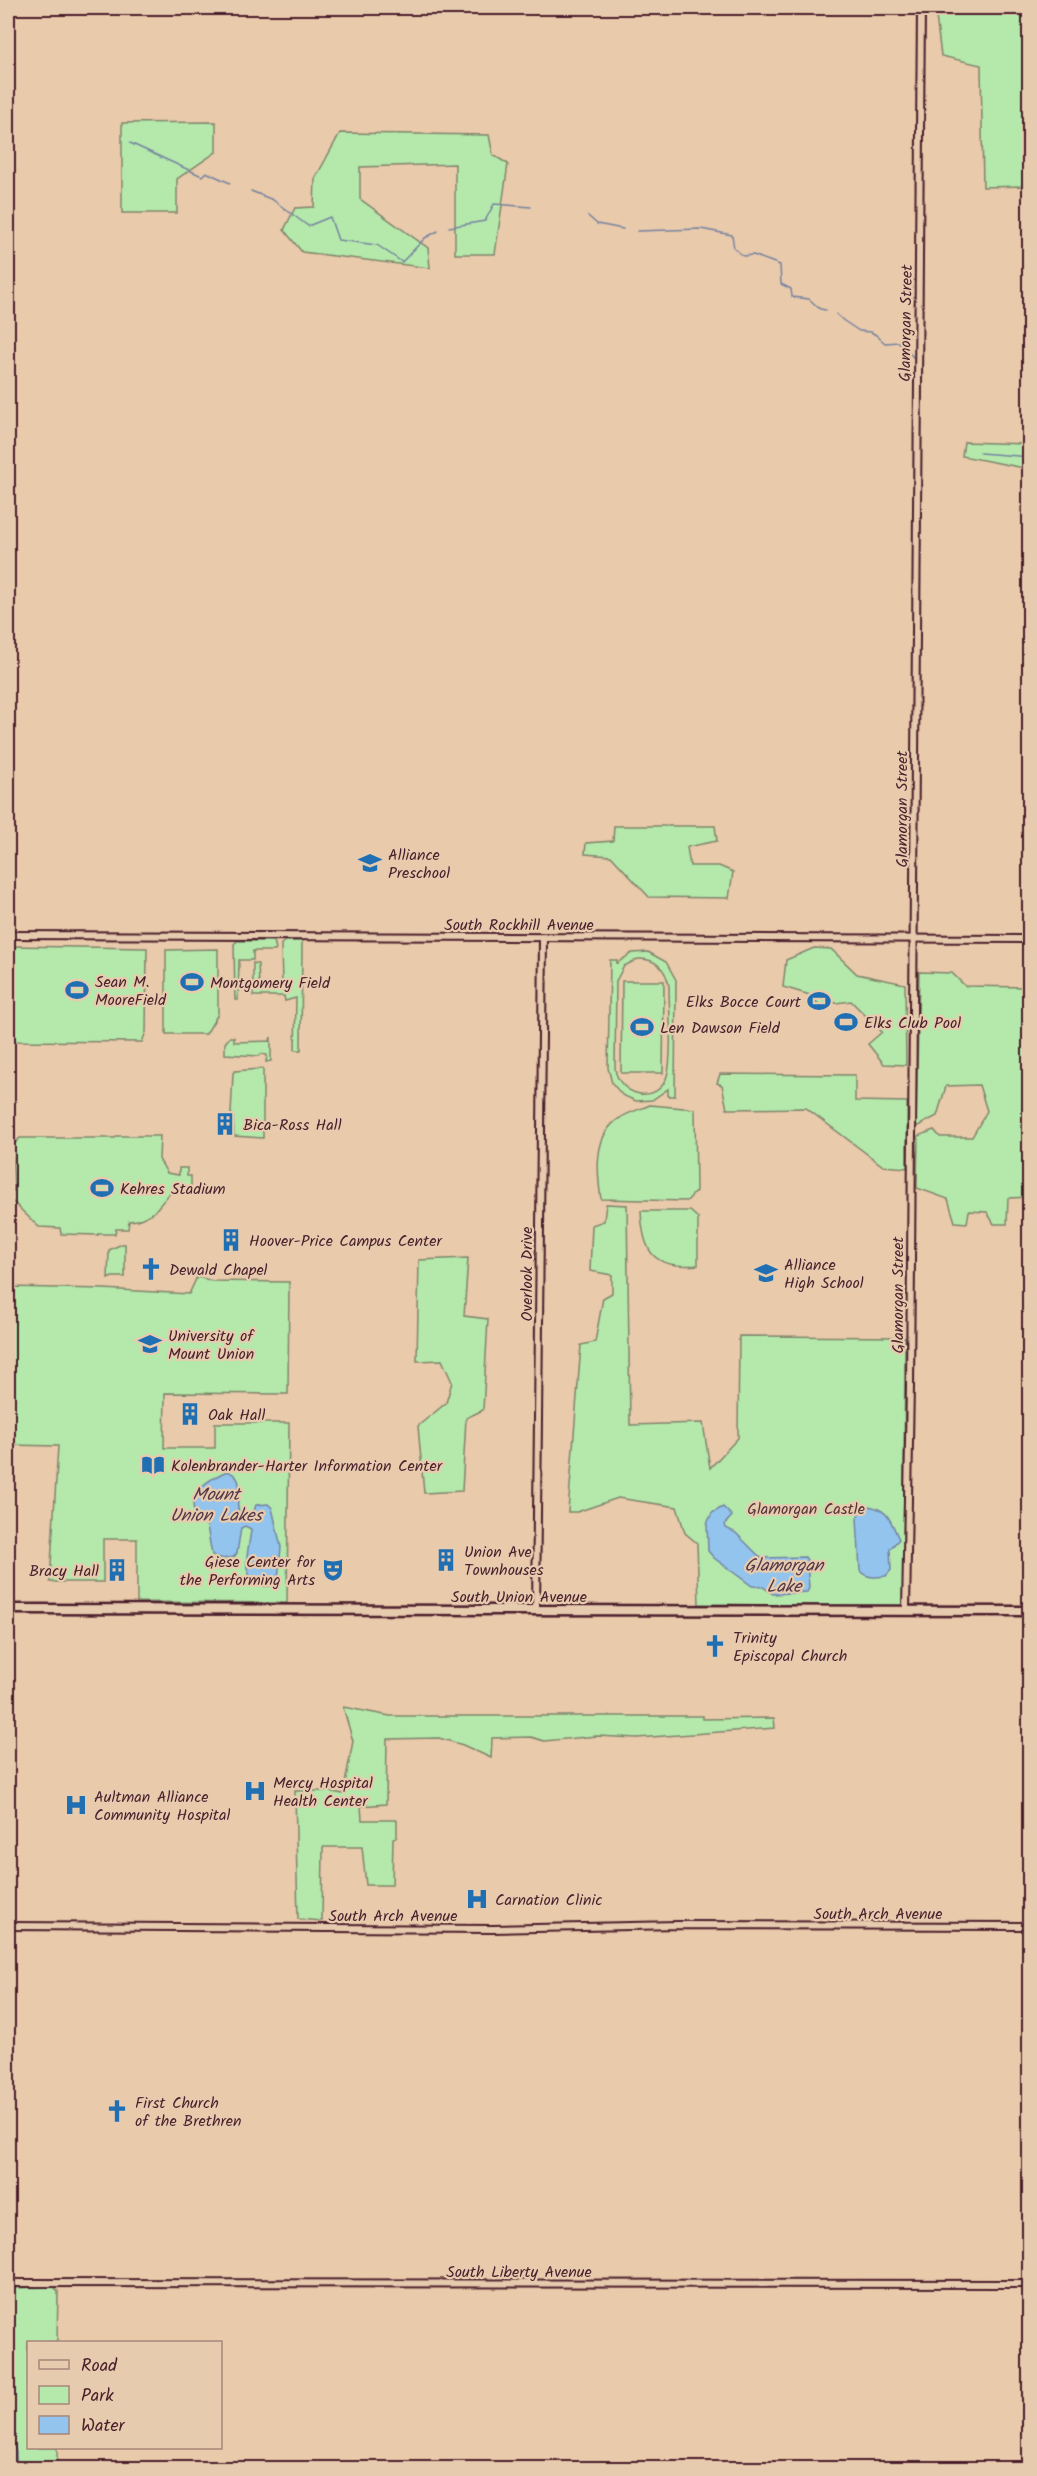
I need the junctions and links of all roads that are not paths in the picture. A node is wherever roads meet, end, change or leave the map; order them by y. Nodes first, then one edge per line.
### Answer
1 (921, 8) edge
2 (8, 935) edge
3 (543, 938) junction
4 (913, 939) junction
5 (1029, 939) edge
6 (8, 1609) edge
7 (536, 1611) junction
8 (906, 1611) junction
9 (1029, 1611) edge
10 (8, 1926) edge
11 (1029, 1926) edge
12 (8, 2283) edge
13 (1029, 2284) edge

1 - 4 street, Glamorgan Street
2 - 3 street, South Rockhill Avenue
3 - 4 street, South Rockhill Avenue
3 - 7 street, Overlook Drive
4 - 5 street, South Rockhill Avenue
4 - 8 street, Glamorgan Street
6 - 7 main road, South Union Avenue
7 - 8 main road, South Union Avenue
8 - 9 main road, South Union Avenue
10 - 11 street, South Arch Avenue
12 - 13 street, South Liberty Avenue

